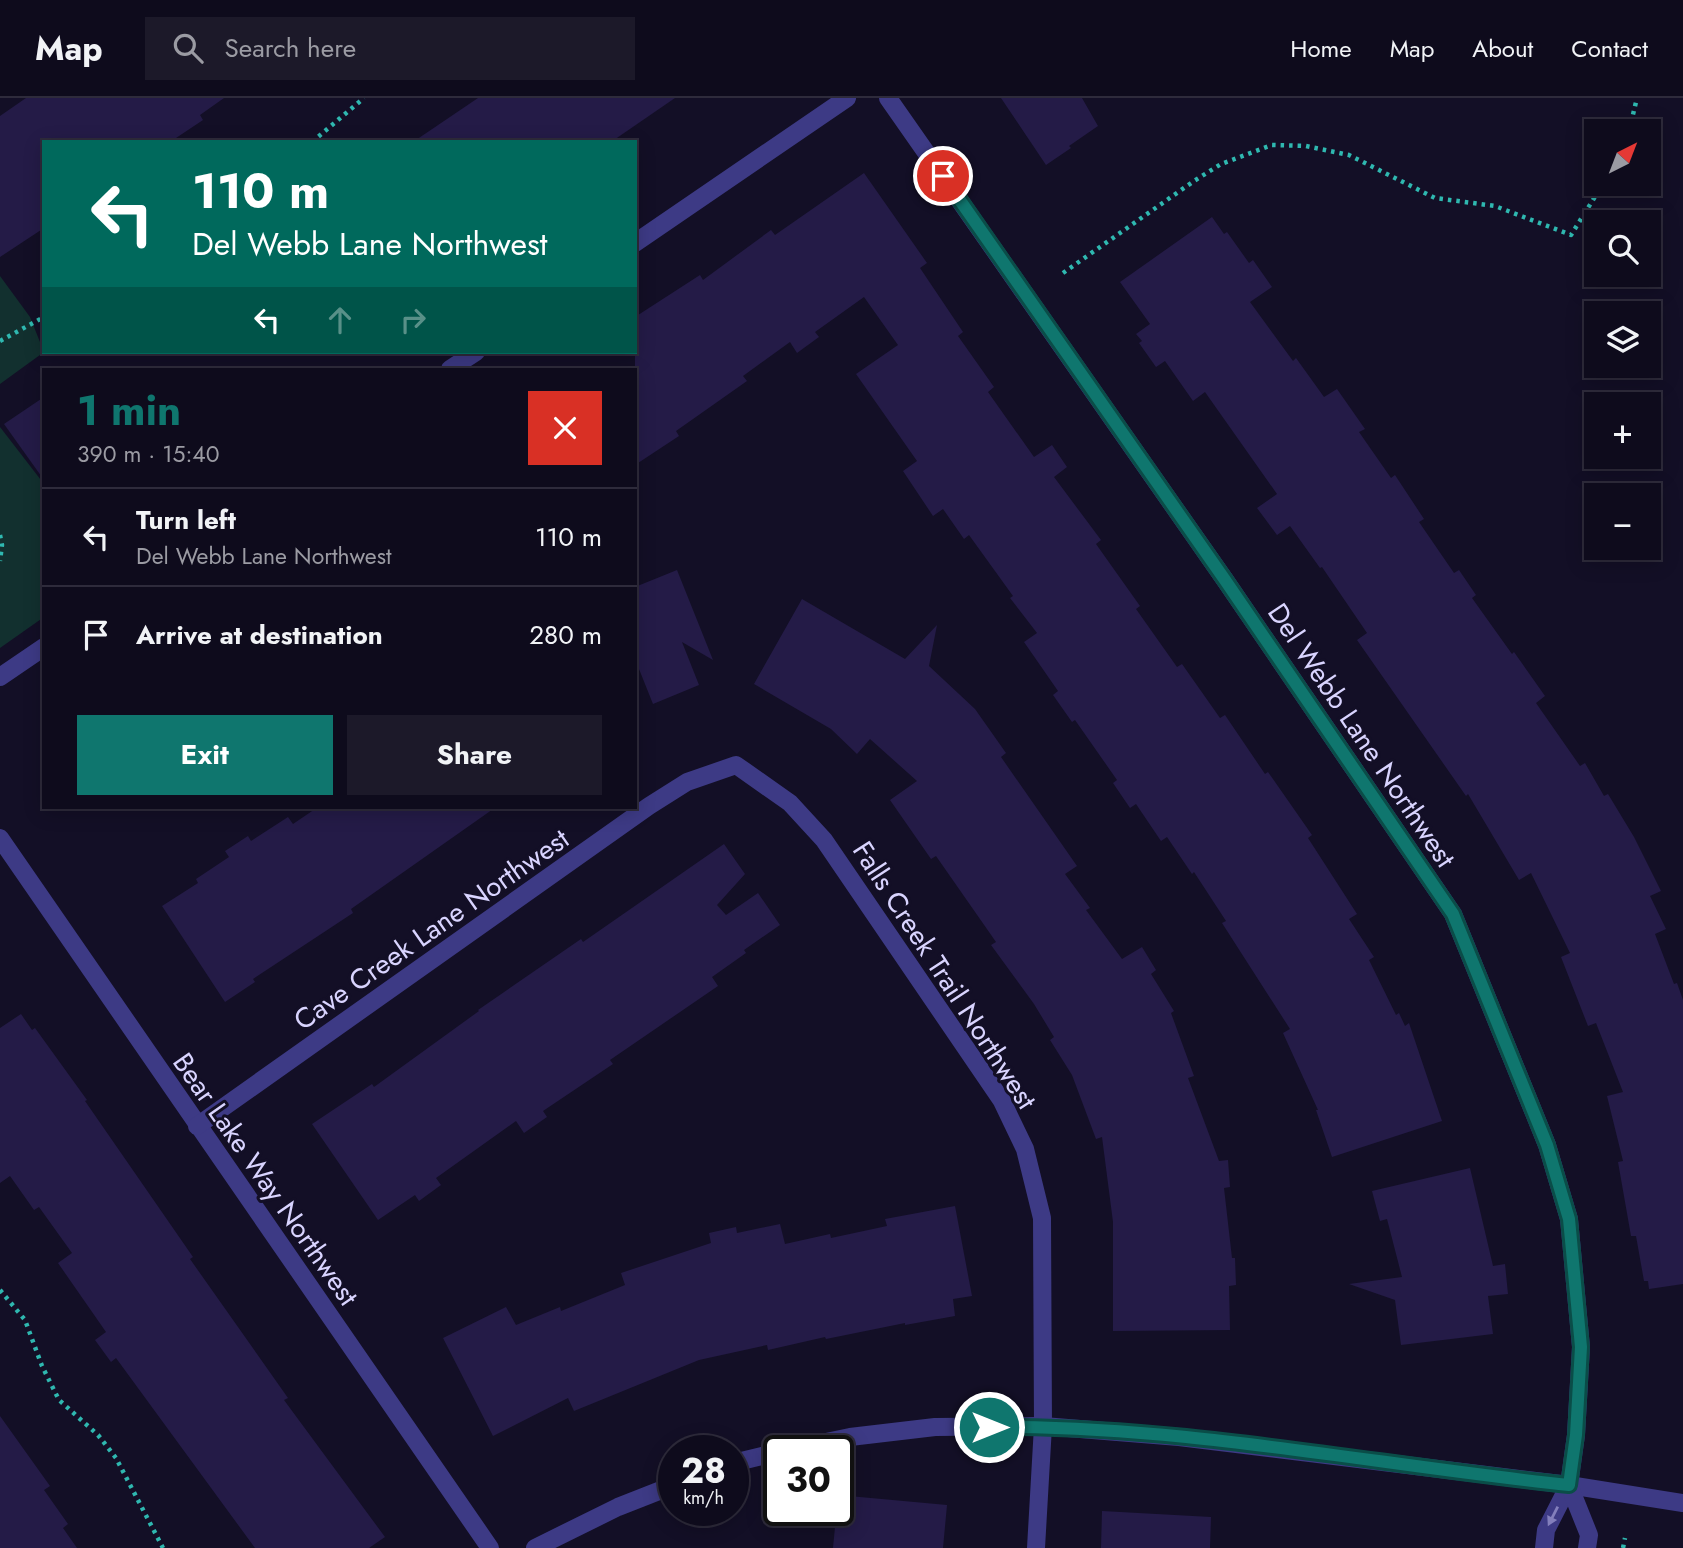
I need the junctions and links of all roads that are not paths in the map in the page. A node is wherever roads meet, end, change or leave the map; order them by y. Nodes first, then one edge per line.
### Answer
1 (847, 98) edge
2 (888, 98) edge
3 (637, 242) edge
4 (473, 354) edge
5 (452, 368) edge
6 (42, 648) edge
7 (0, 677) edge
8 (736, 765) joint
9 (0, 838) edge
10 (197, 1126) junction
11 (1042, 1426) junction
12 (854, 1437) edge
13 (1569, 1485) junction
14 (658, 1491) edge
15 (1683, 1503) edge
16 (490, 1548) edge
17 (536, 1548) edge
18 (1036, 1548) edge
19 (1544, 1548) edge
20 (1587, 1548) edge

1 - 3 street
2 - 13 street, Del Webb Lane Northwest
4 - 5 street
6 - 7 street
8 - 10 street, Cave Creek Lane Northwest
8 - 11 street, Falls Creek Trail Northwest
9 - 10 street, Bear Lake Way Northwest
10 - 16 street, Bear Lake Way Northwest
11 - 12 street
11 - 13 street
11 - 18 street, Falls Creek Trail Northwest
13 - 15 street
13 -> 19 street, Del Webb Lane Northwest
13 - 20 street, Del Webb Lane Northwest
14 - 17 street

